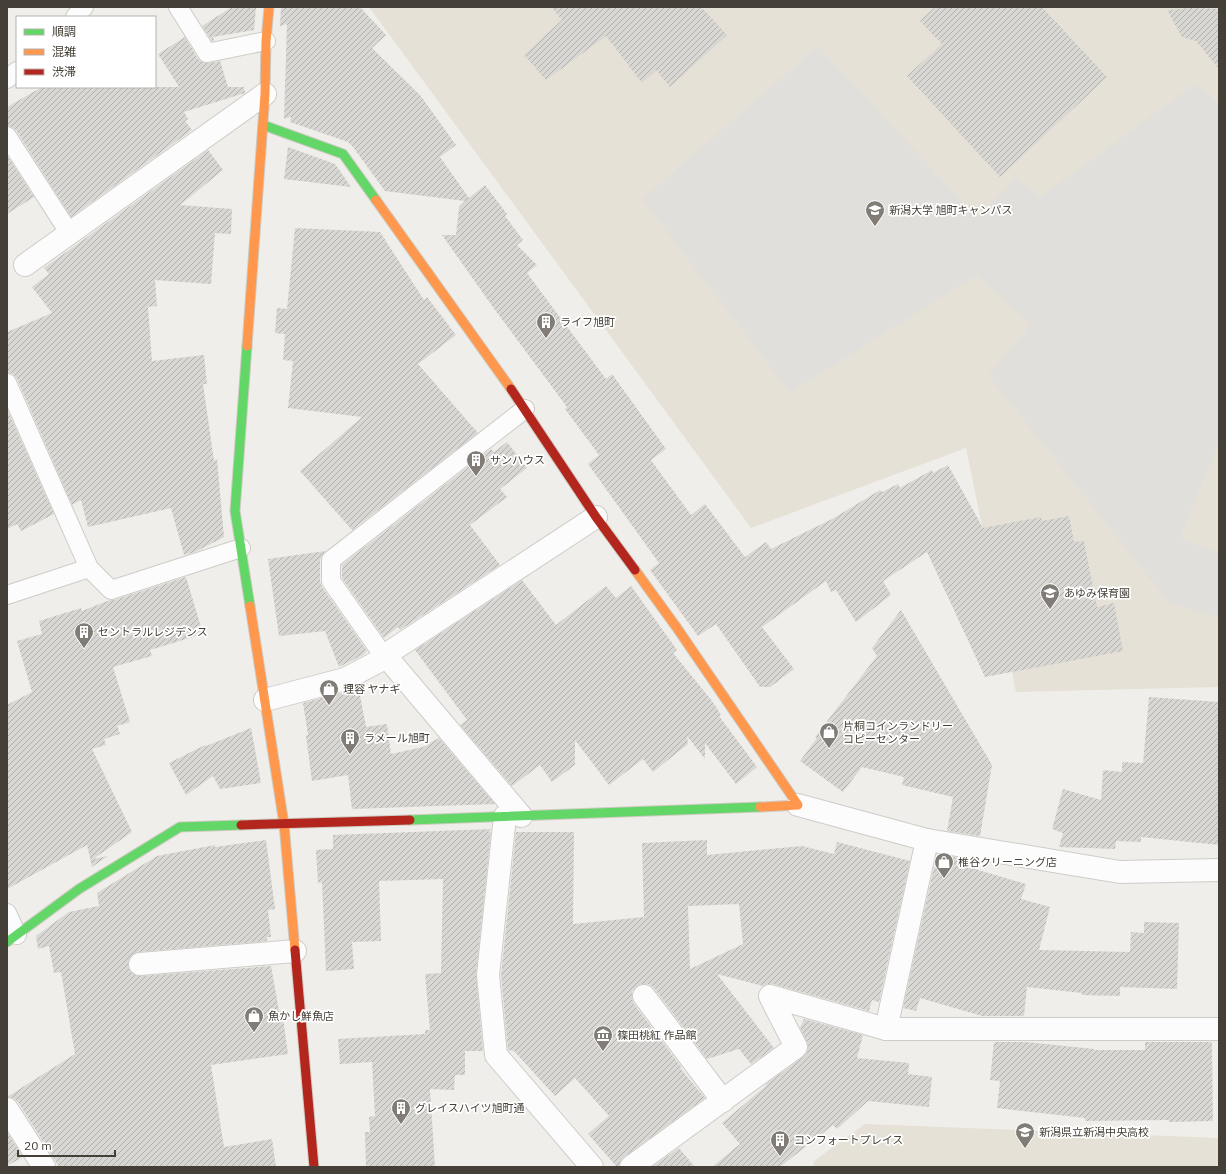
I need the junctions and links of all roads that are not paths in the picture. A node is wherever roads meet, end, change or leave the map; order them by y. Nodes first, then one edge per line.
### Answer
1 (84, 7) edge
2 (178, 7) edge
3 (269, 7) edge
4 (76, 16) edge
5 (266, 41) junction
6 (16, 72) edge
7 (7, 79) edge
8 (265, 94) junction
9 (263, 125) junction
10 (7, 136) edge
11 (70, 234) junction
12 (25, 266) dead end
13 (7, 383) edge
14 (525, 409) junction
15 (596, 517) junction
16 (241, 548) junction
17 (89, 568) junction
18 (7, 595) edge
19 (385, 656) junction
20 (264, 700) junction
21 (798, 805) junction
22 (513, 816) junction
23 (284, 824) junction
24 (927, 840) junction
25 (1219, 870) edge
26 (7, 913) edge
27 (12, 938) edge
28 (295, 951) junction
29 (140, 964) dead end
30 (644, 996) dead end
31 (886, 1029) junction
32 (1219, 1029) edge
33 (723, 1100) junction
34 (7, 1109) edge
35 (44, 1167) edge
36 (314, 1167) edge
37 (592, 1167) edge
38 (632, 1167) edge

1 - 4 lane
2 - 5 lane
3 - 5 street
5 - 8 street
6 - 7 lane
8 - 9 street
8 - 11 street
9 - 14 street
9 - 16 street
10 - 11 lane
11 - 12 street
13 - 17 lane
14 - 15 street
14 - 19 lane
15 - 19 street
15 - 21 street
16 - 17 lane
16 - 20 street
17 - 18 lane
19 - 20 street
19 - 22 street
20 - 23 street
21 - 22 street
21 - 24 street
22 - 23 street
22 - 37 street
23 - 27 street
23 - 28 street
24 - 25 street
24 - 31 street
26 - 27 lane
28 - 29 street
28 - 36 street
30 - 33 street
31 - 32 street
31 - 33 street
33 - 38 street
34 - 35 street

